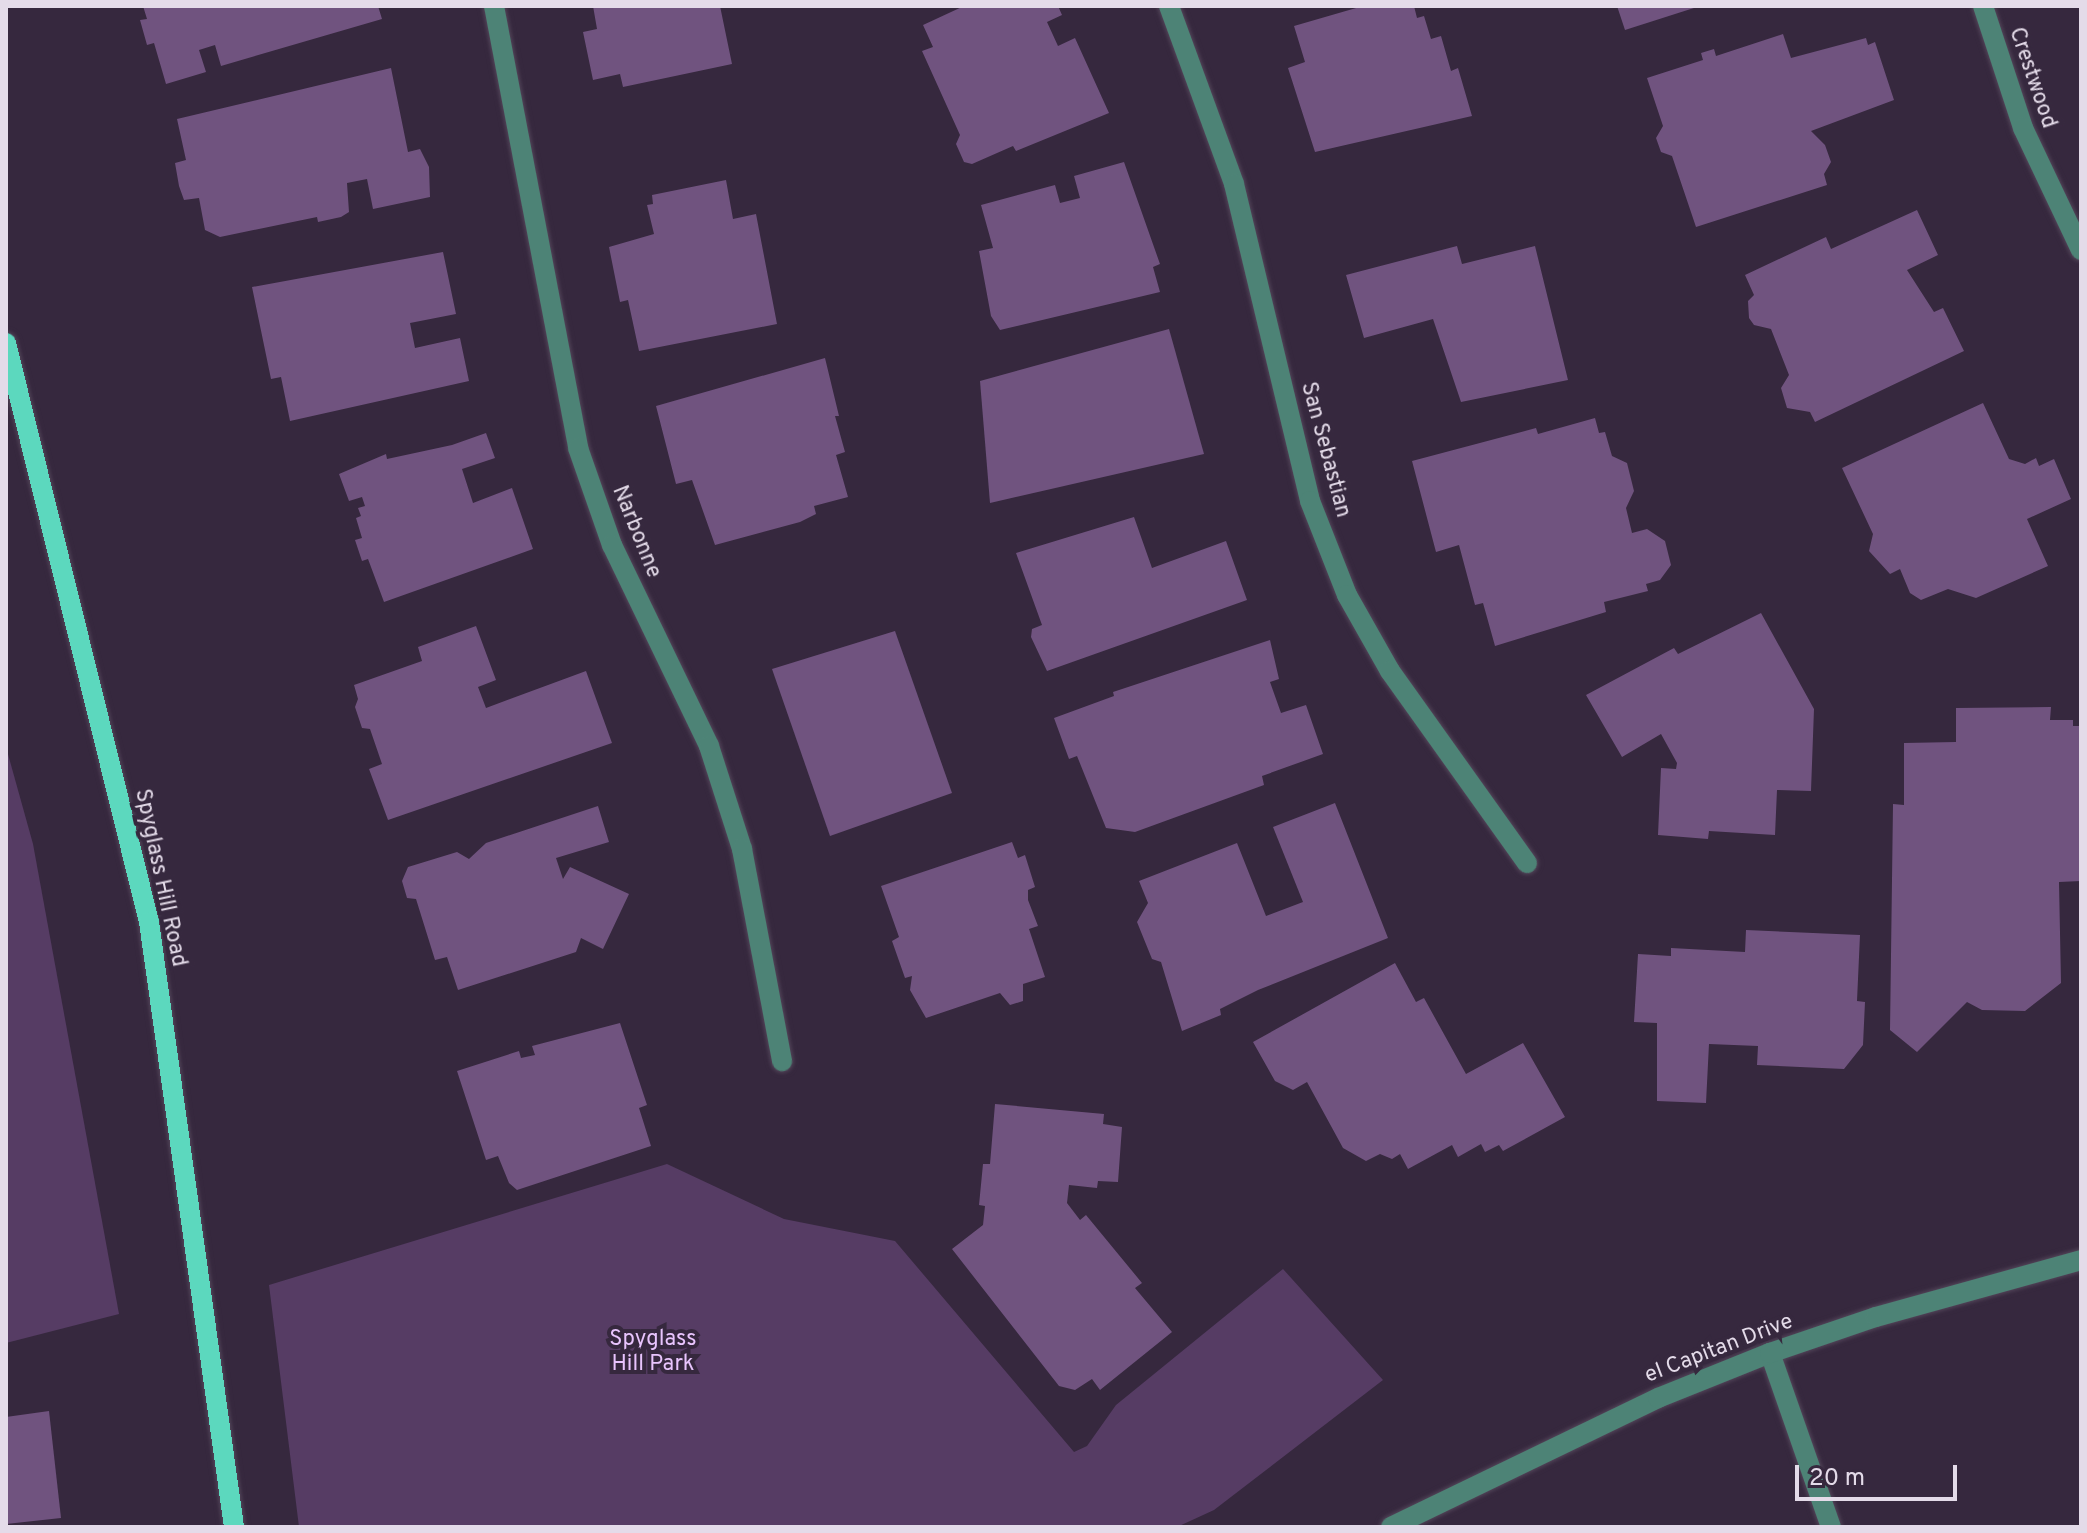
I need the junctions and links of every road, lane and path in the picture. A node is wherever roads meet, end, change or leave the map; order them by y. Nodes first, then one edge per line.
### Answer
1 (494, 6) edge
2 (1169, 6) edge
3 (1983, 6) edge
4 (2081, 250) edge
5 (6, 343) edge
6 (1527, 863) dead end
7 (782, 1061) dead end
8 (2081, 1260) edge
9 (1770, 1353) junction
10 (234, 1527) edge
11 (1391, 1527) edge
12 (1831, 1527) edge

1 - 7 street, Narbonne
2 - 6 street, San Sebastian
3 - 4 street, Crestwood
5 - 10 main road, Spyglass Hill Road
8 - 9 street, el Capitan Drive
9 - 11 street, el Capitan Drive
9 - 12 street

